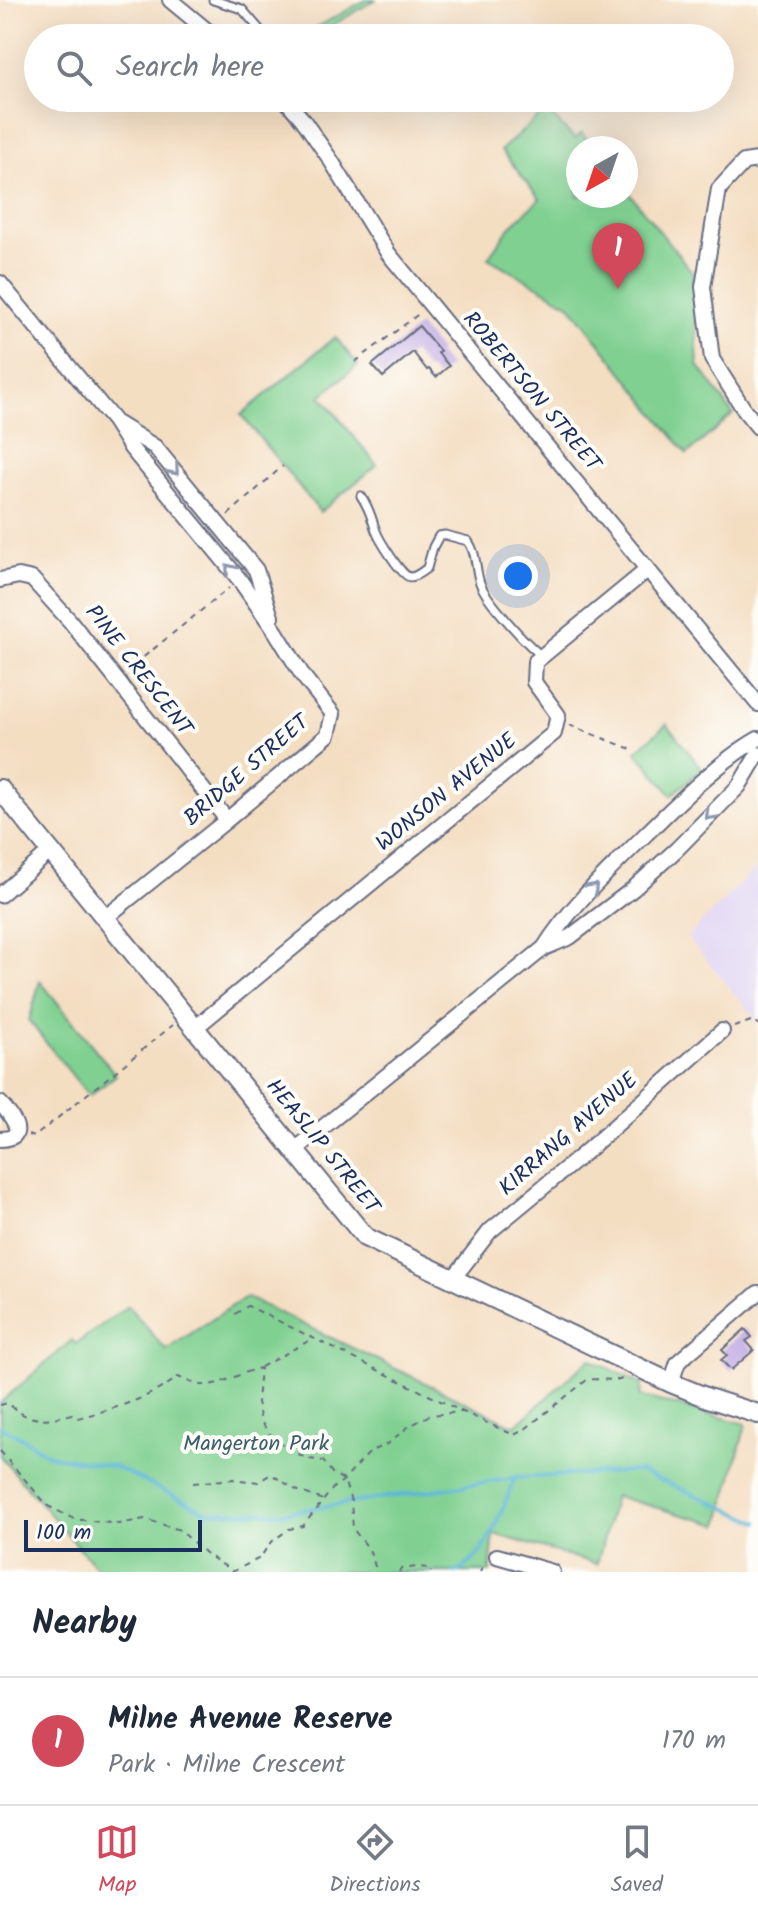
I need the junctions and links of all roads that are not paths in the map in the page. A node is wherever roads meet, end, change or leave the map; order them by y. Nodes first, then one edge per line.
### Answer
1 (170, 0) edge
2 (213, 0) edge
3 (199, 24) edge
4 (255, 24) edge
5 (296, 112) edge
6 (758, 160) edge
7 (0, 283) edge
8 (114, 421) junction
9 (758, 427) edge
10 (361, 496) dead end
11 (647, 570) junction
12 (0, 580) edge
13 (276, 632) junction
14 (543, 656) junction
15 (757, 699) edge
16 (758, 739) edge
17 (758, 754) edge
18 (0, 789) edge
19 (227, 820) junction
20 (51, 851) junction
21 (0, 895) edge
22 (105, 918) junction
23 (544, 948) junction
24 (190, 1022) junction
25 (722, 1031) road end
26 (0, 1103) edge
27 (0, 1139) edge
28 (295, 1150) junction
29 (452, 1280) junction
30 (758, 1293) edge
31 (671, 1383) junction
32 (758, 1414) edge
33 (497, 1556) dead end
34 (552, 1572) edge

1 - 3 street
2 - 4 lane
5 - 11 street, ROBERTSON STREET
6 - 9 street
7 - 8 street, BRIDGE STREET
13 -> 8 street, BRIDGE STREET
8 -> 13 street, BRIDGE STREET
10 - 14 lane
11 - 14 street
11 - 15 street, ROBERTSON STREET
12 - 19 street, PINE CRESCENT
13 - 19 street, BRIDGE STREET
14 - 24 street, WONSON AVENUE
23 -> 16 street
17 -> 23 street
18 - 20 street, HEASLIP STREET
19 - 22 street, BRIDGE STREET
20 - 21 street
20 - 22 street, HEASLIP STREET
22 - 24 street, HEASLIP STREET
23 - 28 street
24 - 28 street, HEASLIP STREET
25 - 29 street, KIRRANG AVENUE
26 - 27 street
28 - 29 street, HEASLIP STREET
29 - 31 street, HEASLIP STREET
30 - 31 street
31 - 32 street, HEASLIP STREET
33 - 34 street

